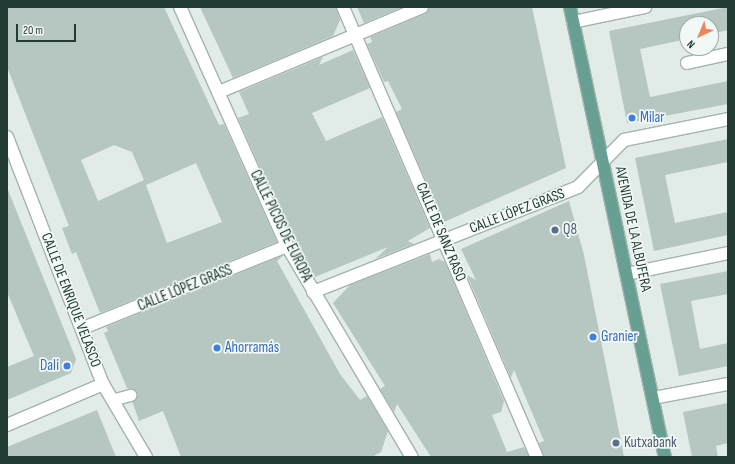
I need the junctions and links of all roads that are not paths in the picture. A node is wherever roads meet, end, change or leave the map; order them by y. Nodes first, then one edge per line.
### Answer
1 (180, 7) edge
2 (343, 7) edge
3 (422, 7) edge
4 (570, 7) edge
5 (646, 7) edge
6 (573, 22) junction
7 (355, 34) junction
8 (728, 54) edge
9 (687, 63) dead end
10 (219, 92) junction
11 (728, 120) edge
12 (7, 137) edge
13 (602, 163) junction
14 (445, 239) junction
15 (287, 246) junction
16 (728, 253) edge
17 (627, 274) junction
18 (313, 292) junction
19 (82, 328) junction
20 (103, 384) junction
21 (728, 384) edge
22 (130, 395) dead end
23 (653, 398) junction
24 (115, 399) junction
25 (7, 425) edge
26 (146, 457) edge
27 (412, 457) edge
28 (537, 457) edge
29 (665, 457) edge

1 - 10 street, CALLE PICOS DE EUROPA
2 - 7 street, CALLE DE SANZ RASO
3 - 7 street
4 - 6 main road, AVENIDA DE LA ALBUFERA
5 - 6 street
6 - 13 main road, AVENIDA DE LA ALBUFERA
7 - 10 street
7 - 14 street, CALLE DE SANZ RASO
8 - 9 street
10 - 15 street, CALLE PICOS DE EUROPA
11 - 13 street, CALLE LÓPEZ GRASS
12 - 19 street, CALLE DE ENRIQUE VELASCO
13 - 14 street, CALLE LÓPEZ GRASS
13 - 17 main road, AVENIDA DE LA ALBUFERA
14 - 18 street, CALLE LÓPEZ GRASS
14 - 28 street, CALLE DE SANZ RASO
15 - 18 street, CALLE PICOS DE EUROPA
15 - 19 street, CALLE LÓPEZ GRASS
16 - 17 street
17 - 23 main road, AVENIDA DE LA ALBUFERA
18 - 27 street, CALLE PICOS DE EUROPA
19 - 20 street, CALLE DE ENRIQUE VELASCO
20 - 24 street, CALLE DE ENRIQUE VELASCO
20 - 25 street
21 - 23 street
22 - 24 lane
23 - 29 main road, AVENIDA DE LA ALBUFERA
24 - 26 street, CALLE DE ENRIQUE VELASCO

